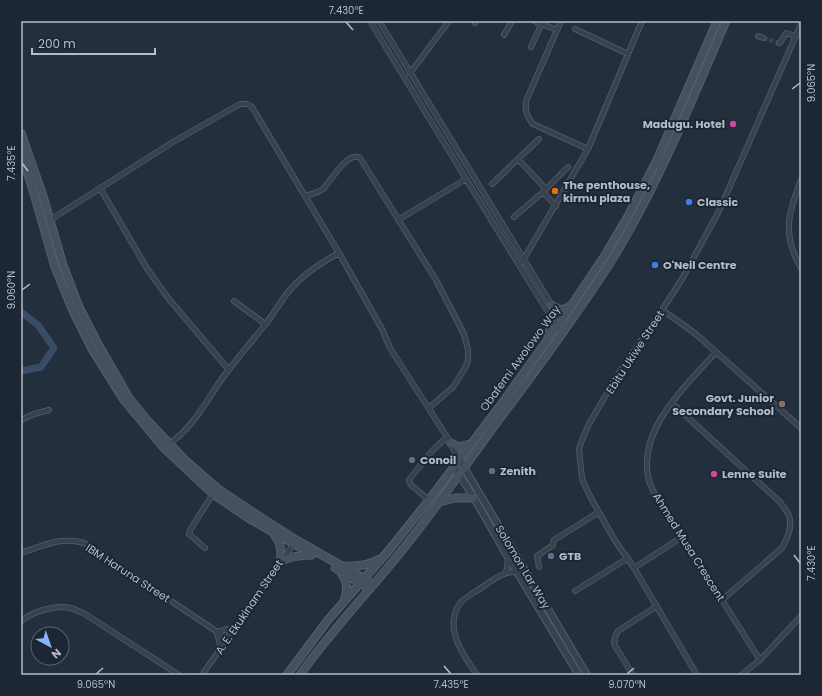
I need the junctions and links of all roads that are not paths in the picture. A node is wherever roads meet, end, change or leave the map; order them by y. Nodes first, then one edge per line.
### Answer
1 (370, 21) edge
2 (379, 21) edge
3 (449, 21) edge
4 (512, 21) edge
5 (534, 21) edge
6 (561, 21) edge
7 (642, 21) edge
8 (717, 21) edge
9 (726, 21) edge
10 (543, 23) edge
11 (800, 27) edge
12 (575, 29) dead end
13 (557, 30) junction
14 (504, 35) dead end
15 (795, 36) junction
16 (779, 43) dead end
17 (530, 47) dead end
18 (628, 54) junction
19 (410, 73) junction
20 (21, 133) edge
21 (539, 139) dead end
22 (588, 149) junction
23 (21, 152) edge
24 (518, 159) junction
25 (568, 167) dead end
26 (466, 180) junction
27 (801, 180) edge
28 (492, 184) dead end
29 (100, 188) junction
30 (544, 191) junction
31 (305, 196) junction
32 (556, 206) junction
33 (514, 217) dead end
34 (50, 220) junction
35 (398, 220) junction
36 (339, 253) junction
37 (523, 260) junction
38 (520, 265) junction
39 (801, 268) edge
40 (234, 301) dead end
41 (572, 304) junction
42 (551, 305) junction
43 (662, 310) junction
44 (552, 316) junction
45 (559, 323) junction
46 (265, 324) junction
47 (563, 330) junction
48 (542, 347) junction
49 (716, 352) junction
50 (229, 370) junction
51 (119, 387) junction
52 (672, 403) junction
53 (428, 408) junction
54 (49, 410) dead end
55 (21, 420) edge
56 (801, 428) edge
57 (449, 440) junction
58 (169, 444) junction
59 (471, 444) junction
60 (458, 459) junction
61 (454, 466) junction
62 (464, 467) junction
63 (459, 474) junction
64 (213, 494) junction
65 (474, 498) junction
66 (429, 500) junction
67 (439, 502) junction
68 (599, 512) junction
69 (271, 531) junction
70 (682, 537) junction
71 (295, 542) junction
72 (205, 548) dead end
73 (21, 553) edge
74 (312, 555) junction
75 (384, 557) junction
76 (508, 557) junction
77 (628, 558) junction
78 (280, 562) junction
79 (539, 567) dead end
80 (340, 568) junction
81 (634, 568) junction
82 (516, 572) junction
83 (505, 573) junction
84 (363, 581) junction
85 (372, 586) junction
86 (575, 591) dead end
87 (722, 600) junction
88 (344, 602) junction
89 (657, 606) junction
90 (801, 616) edge
91 (21, 621) edge
92 (236, 627) junction
93 (218, 632) junction
94 (228, 639) junction
95 (221, 649) junction
96 (760, 660) junction
97 (179, 675) edge
98 (202, 675) edge
99 (287, 675) edge
100 (300, 675) edge
101 (476, 675) edge
102 (579, 675) edge
103 (587, 675) edge
104 (633, 675) edge
105 (697, 675) edge
106 (742, 675) edge

1 - 26 street
2 - 19 street
3 - 19 street
4 - 14 street
5 - 10 street
6 - 13 street
7 - 18 street
8 - 41 main road, Obafemi Awolowo Way
9 - 47 main road, Obafemi Awolowo Way
10 - 13 street
10 - 17 street
11 - 15 street, Ebitu Ukiwe Street
12 - 18 street
13 - 22 street
15 - 16 street
15 - 43 street, Ebitu Ukiwe Street
18 - 22 street
19 - 37 street
20 - 34 main road
21 - 24 street
22 - 32 street
23 - 51 main road
24 - 28 street
24 - 30 street
25 - 30 street
26 - 35 street
26 - 38 street
27 - 39 street
29 - 31 street
29 - 34 street
29 - 50 street
30 - 32 street
30 - 33 street
31 - 35 street
31 - 36 street
32 - 37 street
34 - 51 main road
35 - 53 street
36 - 46 street
36 - 53 street
37 - 38 street
37 - 42 street
38 - 44 street
40 - 46 street
41 - 42 main road
41 - 45 main road, Obafemi Awolowo Way
42 - 45 street
43 - 49 street
43 - 68 street, Ebitu Ukiwe Street
44 - 45 street
44 - 48 main road
45 - 47 street
45 - 48 main road, Obafemi Awolowo Way
46 - 50 street
47 - 62 main road, Obafemi Awolowo Way
48 - 59 main road, Obafemi Awolowo Way
49 - 52 street, Ahmed Musa Crescent
49 - 56 street
50 - 58 street
51 - 58 main road
51 - 64 main road
52 - 70 street, Ahmed Musa Crescent
52 - 87 street
53 - 57 street
54 - 55 street
57 - 59 main road
57 - 60 street
57 - 66 street
58 - 71 main road
59 - 60 main road, Obafemi Awolowo Way
60 - 61 main road, Obafemi Awolowo Way
60 - 62 street, Solomon Lar Way
61 - 63 street, Solomon Lar Way
61 - 66 main road, Obafemi Awolowo Way
62 - 63 main road, Obafemi Awolowo Way
62 - 103 street, Solomon Lar Way
63 - 65 street, Solomon Lar Way
63 - 67 main road, Obafemi Awolowo Way
64 - 69 main road
64 - 72 street
65 - 67 main road
65 - 76 street, Solomon Lar Way
66 - 75 main road, Obafemi Awolowo Way
67 - 85 main road, Obafemi Awolowo Way
68 - 77 street, Ebitu Ukiwe Street
68 - 79 street
69 - 71 main road
69 - 78 main road
70 - 81 street
70 - 87 street, Ahmed Musa Crescent
71 - 74 main road
71 - 78 street, A. E. Ekukinam Street
71 - 80 main road
73 - 93 street, IBM Haruna Street
74 - 78 main road
74 - 80 main road
75 - 80 main road
75 - 84 main road, Obafemi Awolowo Way
76 - 82 street, Solomon Lar Way
76 - 83 street
77 - 81 street, Ebitu Ukiwe Street
77 - 86 street
78 - 92 street, A. E. Ekukinam Street
80 - 84 main road
80 - 88 main road
81 - 89 street, Ebitu Ukiwe Street
82 - 83 street
82 - 102 street, Solomon Lar Way
83 - 101 street
84 - 85 main road
84 - 88 main road, Obafemi Awolowo Way
85 - 100 main road, Obafemi Awolowo Way
87 - 96 street, Ahmed Musa Crescent
88 - 99 main road, Obafemi Awolowo Way
89 - 104 street
89 - 105 street, Ebitu Ukiwe Street
90 - 96 street
91 - 97 street
92 - 93 street
92 - 94 street, A. E. Ekukinam Street
93 - 94 street, IBM Haruna Street
93 - 95 street
94 - 95 street, A. E. Ekukinam Street
95 - 98 street, A. E. Ekukinam Street
96 - 106 street

